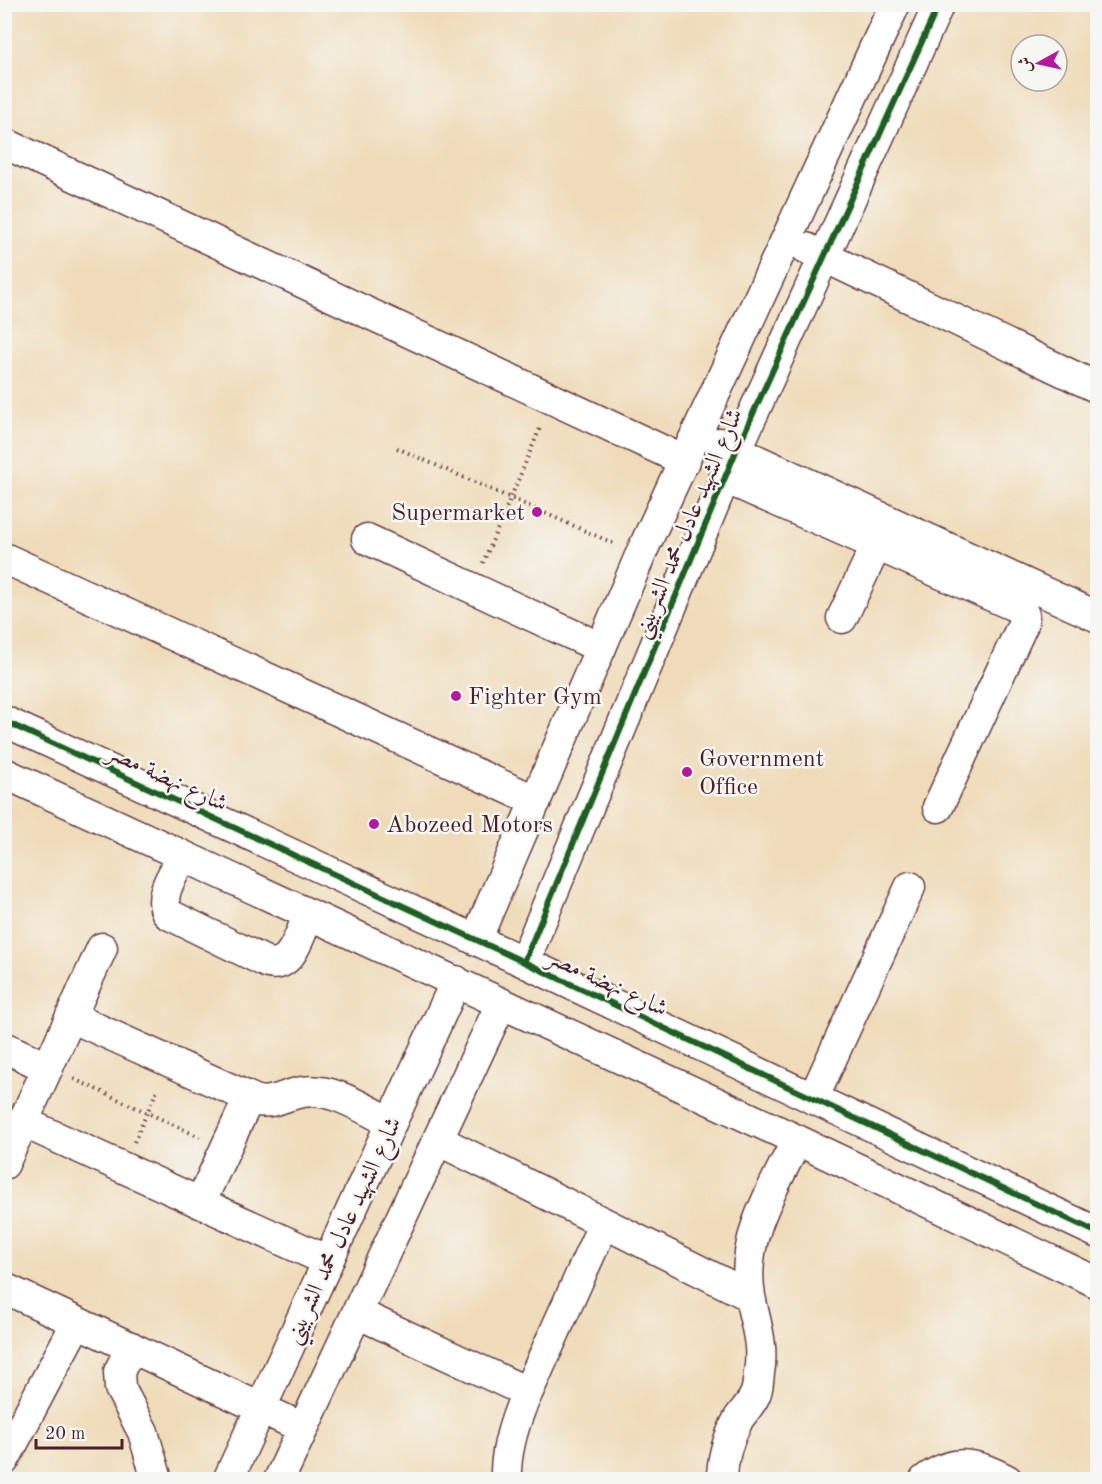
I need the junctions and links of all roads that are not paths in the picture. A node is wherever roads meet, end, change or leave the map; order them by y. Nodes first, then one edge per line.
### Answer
1 (895, 4) edge
2 (939, 4) edge
3 (4, 143) edge
4 (787, 239) junction
5 (824, 257) junction
6 (1098, 388) edge
7 (698, 432) junction
8 (736, 451) junction
9 (685, 461) junction
10 (725, 478) junction
11 (367, 539) dead end
12 (877, 544) junction
13 (4, 558) edge
14 (1098, 617) edge
15 (842, 618) dead end
16 (601, 648) junction
17 (4, 721) edge
18 (4, 773) edge
19 (536, 801) junction
20 (938, 807) dead end
21 (183, 856) junction
22 (910, 887) dead end
23 (309, 914) junction
24 (476, 940) junction
25 (102, 948) dead end
26 (524, 962) junction
27 (456, 981) junction
28 (501, 1004) junction
29 (71, 1017) junction
30 (4, 1047) edge
31 (48, 1068) junction
32 (249, 1098) junction
33 (813, 1099) junction
34 (23, 1122) junction
35 (391, 1122) junction
36 (438, 1140) junction
37 (797, 1140) junction
38 (4, 1164) edge
39 (200, 1203) junction
40 (604, 1223) junction
41 (1098, 1233) edge
42 (328, 1261) junction
43 (1098, 1282) edge
44 (4, 1288) edge
45 (750, 1296) junction
46 (357, 1312) junction
47 (77, 1322) junction
48 (131, 1347) junction
49 (527, 1392) junction
50 (261, 1408) junction
51 (303, 1428) junction
52 (4, 1460) edge
53 (157, 1479) edge
54 (228, 1479) edge
55 (279, 1479) edge
56 (506, 1479) edge
57 (722, 1479) edge
58 (925, 1479) edge
59 (1007, 1479) edge

1 - 4 street, شارع الشهيد عادل محمد الشربيني
2 - 5 street, شارع الشهيد عادل محمد الشربيني
3 - 9 street
4 - 5 street
4 - 7 street, شارع الشهيد عادل محمد الشربيني
5 - 6 street
5 - 8 street, شارع الشهيد عادل محمد الشربيني
7 - 8 street
7 - 9 street, شارع الشهيد عادل محمد الشربيني
8 - 10 street, شارع الشهيد عادل محمد الشربيني
8 - 14 street
9 - 16 street, شارع الشهيد عادل محمد الشربيني
10 - 12 street
10 - 26 street, شارع الشهيد عادل محمد الشربيني
11 - 16 street
12 - 15 street
12 - 20 street
13 - 19 street
16 - 19 street, شارع الشهيد عادل محمد الشربيني
17 - 24 street, شارع نهضة مصر
18 - 21 street
19 - 24 street, شارع الشهيد عادل محمد الشربيني
21 - 23 street
21 - 23 street
22 - 33 street
23 - 27 street
24 - 26 street, شارع نهضة مصر
25 - 29 street
26 - 33 street, شارع نهضة مصر
27 - 28 street
27 - 35 street, شارع الشهيد عادل محمد الشربيني
28 - 36 street, شارع الشهيد عادل محمد الشربيني
28 - 37 street
29 - 31 street
29 - 32 street
30 - 31 street
31 - 34 street
32 - 35 street
32 - 39 street
33 - 41 street, شارع نهضة مصر
34 - 38 street
34 - 39 street
35 - 42 street, شارع الشهيد عادل محمد الشربيني
36 - 40 street
36 - 46 street, شارع الشهيد عادل محمد الشربيني
37 - 43 street
37 - 45 street
39 - 42 street
40 - 45 street
40 - 49 street
42 - 50 street, شارع الشهيد عادل محمد الشربيني
44 - 47 street
45 - 57 street
46 - 49 street
46 - 51 street, شارع الشهيد عادل محمد الشربيني
47 - 48 street
47 - 52 street
48 - 50 street
48 - 53 street
49 - 56 street
50 - 51 street
50 - 54 street, شارع الشهيد عادل محمد الشربيني
51 - 55 street, شارع الشهيد عادل محمد الشربيني
58 - 59 street

